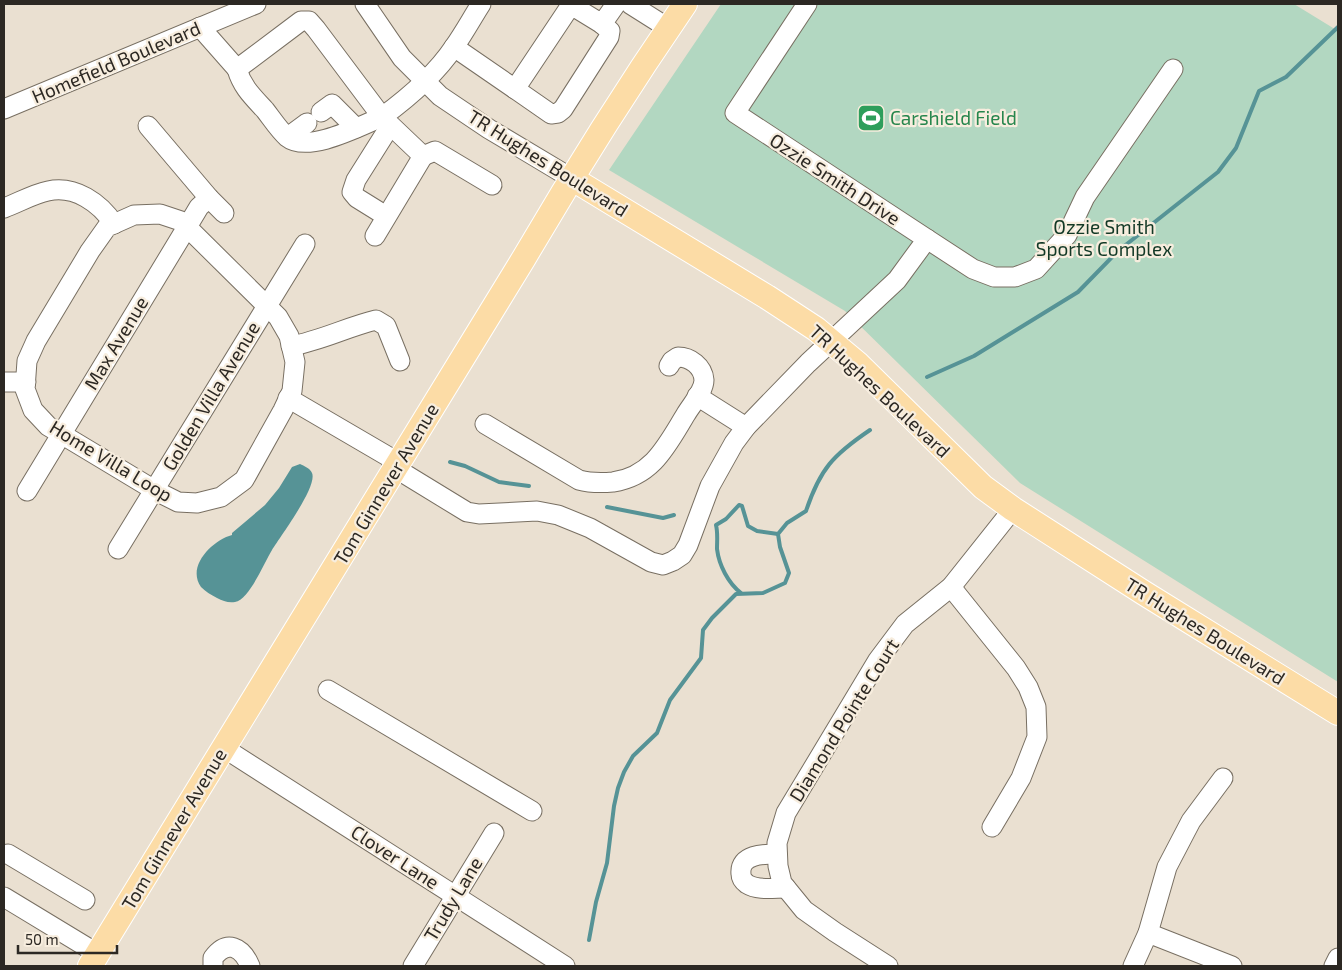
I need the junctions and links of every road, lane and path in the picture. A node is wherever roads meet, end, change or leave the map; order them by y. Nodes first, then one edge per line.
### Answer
1 (256, 4) edge
2 (365, 4) edge
3 (481, 4) edge
4 (571, 4) edge
5 (616, 4) edge
6 (630, 4) edge
7 (685, 4) edge
8 (807, 4) edge
9 (602, 24) junction
10 (200, 27) junction
11 (668, 28) junction
12 (454, 47) junction
13 (237, 69) junction
14 (1173, 69) dead end
15 (425, 81) junction
16 (515, 89) junction
17 (4, 109) edge
18 (386, 122) junction
19 (148, 126) dead end
20 (356, 128) junction
21 (288, 137) junction
22 (423, 156) junction
23 (571, 178) junction
24 (492, 185) dead end
25 (209, 198) junction
26 (5, 204) edge
27 (224, 213) dead end
28 (386, 216) junction
29 (114, 224) junction
30 (186, 227) junction
31 (375, 236) dead end
32 (927, 239) junction
33 (305, 244) dead end
34 (266, 305) junction
35 (832, 342) junction
36 (291, 346) junction
37 (400, 361) dead end
38 (669, 366) dead end
39 (4, 382) edge
40 (26, 382) junction
41 (697, 396) junction
42 (286, 404) junction
43 (485, 424) dead end
44 (746, 427) junction
45 (62, 434) junction
46 (395, 468) junction
47 (27, 490) dead end
48 (154, 490) junction
49 (1013, 509) junction
50 (118, 549) dead end
51 (951, 587) junction
52 (328, 690) dead end
53 (1338, 713) edge
54 (224, 748) junction
55 (1223, 778) dead end
56 (532, 811) dead end
57 (992, 827) dead end
58 (494, 832) dead end
59 (778, 854) junction
60 (5, 857) edge
61 (786, 888) junction
62 (455, 896) junction
63 (4, 897) edge
64 (85, 900) dead end
65 (1148, 933) junction
66 (1338, 958) edge
67 (94, 960) edge
68 (213, 966) edge
69 (250, 966) edge
70 (413, 966) edge
71 (565, 966) edge
72 (888, 966) edge
73 (1133, 966) edge
74 (1232, 966) edge
75 (1334, 966) edge

1 - 10 street, Homefield Boulevard
2 - 15 street, TR Hughes Boulevard
3 - 12 street
4 - 9 street
4 - 16 street
5 - 9 street
6 - 11 street
7 - 11 main road, Tom Ginnever Avenue
8 - 32 street, Ozzie Smith Drive
9 - 16 street
10 - 13 street
10 - 17 street, Homefield Boulevard
11 - 23 main road, Tom Ginnever Avenue
12 - 15 street
12 - 16 street
13 - 18 street
13 - 21 street
14 - 32 street
15 - 18 street
15 - 23 street, TR Hughes Boulevard
18 - 20 street
18 - 22 street
18 - 28 street
19 - 25 street
20 - 21 street
20 - 21 street
22 - 24 street
22 - 28 street
23 - 35 main road, TR Hughes Boulevard
23 - 46 main road, Tom Ginnever Avenue
25 - 27 street
25 - 30 street, Max Avenue
26 - 29 street
28 - 31 street
29 - 30 street, Home Villa Loop
29 - 40 street, Home Villa Loop
30 - 34 street, Home Villa Loop
30 - 45 street, Max Avenue
32 - 35 street
33 - 34 street, Golden Villa Avenue
34 - 36 street, Home Villa Loop
34 - 48 street, Golden Villa Avenue
35 - 44 street
35 - 49 main road, TR Hughes Boulevard
36 - 37 street
36 - 42 street, Home Villa Loop
38 - 41 street
39 - 40 street
40 - 45 street, Home Villa Loop
41 - 43 street
41 - 44 street
42 - 46 street
42 - 48 street, Home Villa Loop
44 - 46 street
45 - 47 street, Max Avenue
45 - 48 street, Home Villa Loop
46 - 54 main road, Tom Ginnever Avenue
48 - 50 street, Golden Villa Avenue
49 - 51 street, Diamond Pointe Court
49 - 53 main road, TR Hughes Boulevard
51 - 57 street
51 - 59 street, Diamond Pointe Court
52 - 56 street
54 - 62 street, Clover Lane
54 - 67 main road, Tom Ginnever Avenue
55 - 65 street
58 - 62 street, Trudy Lane
59 - 61 street, Diamond Pointe Court
59 - 61 street
60 - 64 street
61 - 72 street, Diamond Pointe Court
62 - 70 street, Trudy Lane
62 - 71 street, Clover Lane
63 - 67 street
65 - 73 street
65 - 74 street
66 - 75 street
68 - 69 street

